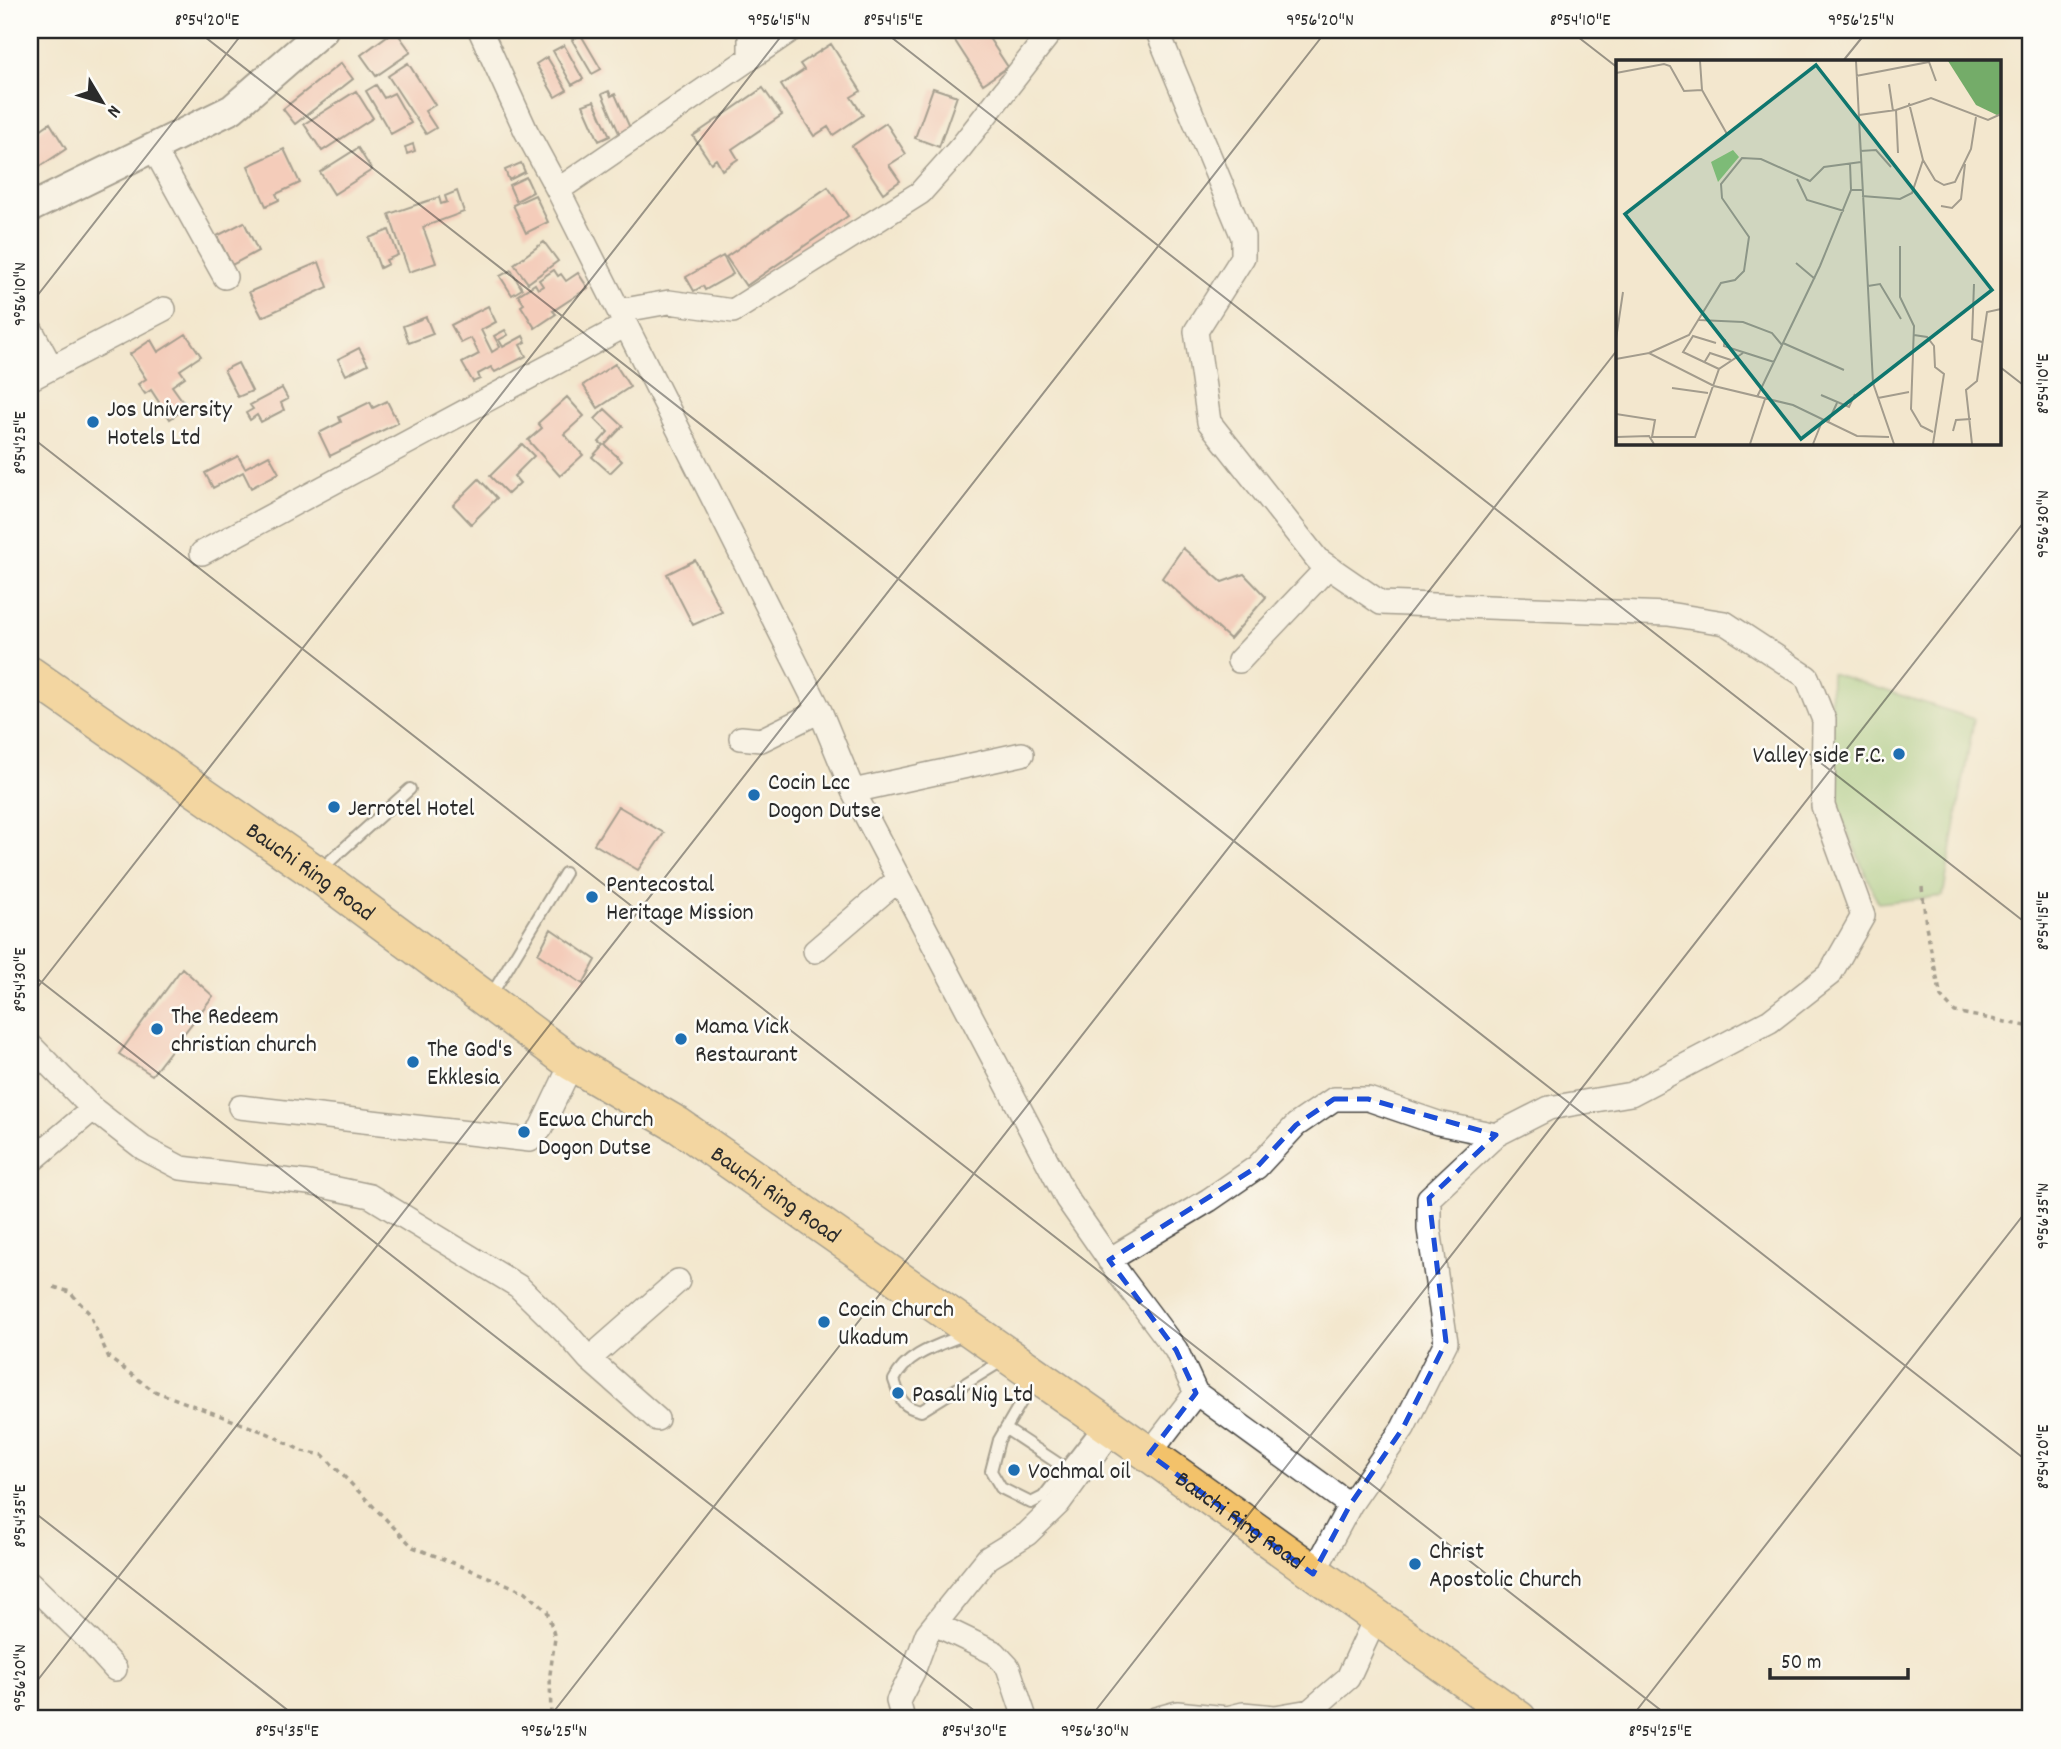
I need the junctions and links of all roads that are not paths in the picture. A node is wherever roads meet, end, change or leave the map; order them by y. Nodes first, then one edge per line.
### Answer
1 (323, 30) edge
2 (480, 30) edge
3 (750, 30) edge
4 (791, 30) edge
5 (1052, 30) edge
6 (1157, 30) edge
7 (750, 56) junction
8 (153, 147) junction
9 (558, 190) junction
10 (30, 208) edge
11 (225, 277) dead end
12 (164, 309) dead end
13 (623, 318) junction
14 (30, 328) edge
15 (51, 367) junction
16 (30, 379) edge
17 (202, 553) dead end
18 (1328, 567) junction
19 (1239, 661) dead end
20 (30, 674) edge
21 (820, 711) junction
22 (741, 738) dead end
23 (1022, 754) dead end
24 (411, 789) dead end
25 (853, 791) junction
26 (316, 873) junction
27 (565, 873) dead end
28 (899, 879) junction
29 (815, 951) dead end
30 (488, 1001) junction
31 (30, 1045) edge
32 (572, 1063) junction
33 (240, 1107) dead end
34 (93, 1109) junction
35 (1496, 1135) junction
36 (30, 1162) edge
37 (1109, 1259) junction
38 (678, 1281) dead end
39 (972, 1331) junction
40 (589, 1359) junction
41 (1023, 1366) junction
42 (1196, 1393) junction
43 (657, 1419) dead end
44 (1107, 1425) junction
45 (1006, 1429) junction
46 (1149, 1454) junction
47 (1065, 1468) junction
48 (1350, 1505) junction
49 (1313, 1573) junction
50 (30, 1583) edge
51 (1376, 1617) junction
52 (935, 1624) junction
53 (115, 1669) dead end
54 (1025, 1718) edge
55 (903, 1719) edge
56 (1155, 1719) edge
57 (1519, 1719) edge

1 - 8 street
2 - 9 street
3 - 7 street
4 - 7 street
5 - 13 street
6 - 18 street
7 - 9 street
8 - 10 street
8 - 11 street
9 - 13 street
12 - 15 street
13 - 17 street
13 - 21 street
14 - 15 street
15 - 16 street
18 - 19 street
18 - 35 street
20 - 26 main road, Bauchi Ring Road
21 - 22 street
21 - 25 street
23 - 25 street
24 - 26 lane
25 - 28 street
26 - 30 main road, Bauchi Ring Road
27 - 30 lane
28 - 29 street
28 - 37 street
30 - 32 main road, Bauchi Ring Road
31 - 34 street
32 - 33 street
32 - 39 main road, Bauchi Ring Road
34 - 36 street
34 - 40 street
35 - 37 street
35 - 48 street
37 - 42 street
38 - 40 street
39 - 41 main road, Bauchi Ring Road
39 - 41 lane
40 - 43 street
41 - 44 main road, Bauchi Ring Road
41 - 45 lane
42 - 46 street
42 - 48 street
44 - 46 main road, Bauchi Ring Road
44 - 47 lane
44 - 52 street
45 - 47 lane
45 - 47 lane
46 - 49 main road, Bauchi Ring Road
48 - 49 street
49 - 51 main road, Bauchi Ring Road
50 - 53 street
51 - 56 street
51 - 57 main road, Bauchi Ring Road
52 - 54 street
52 - 55 street

